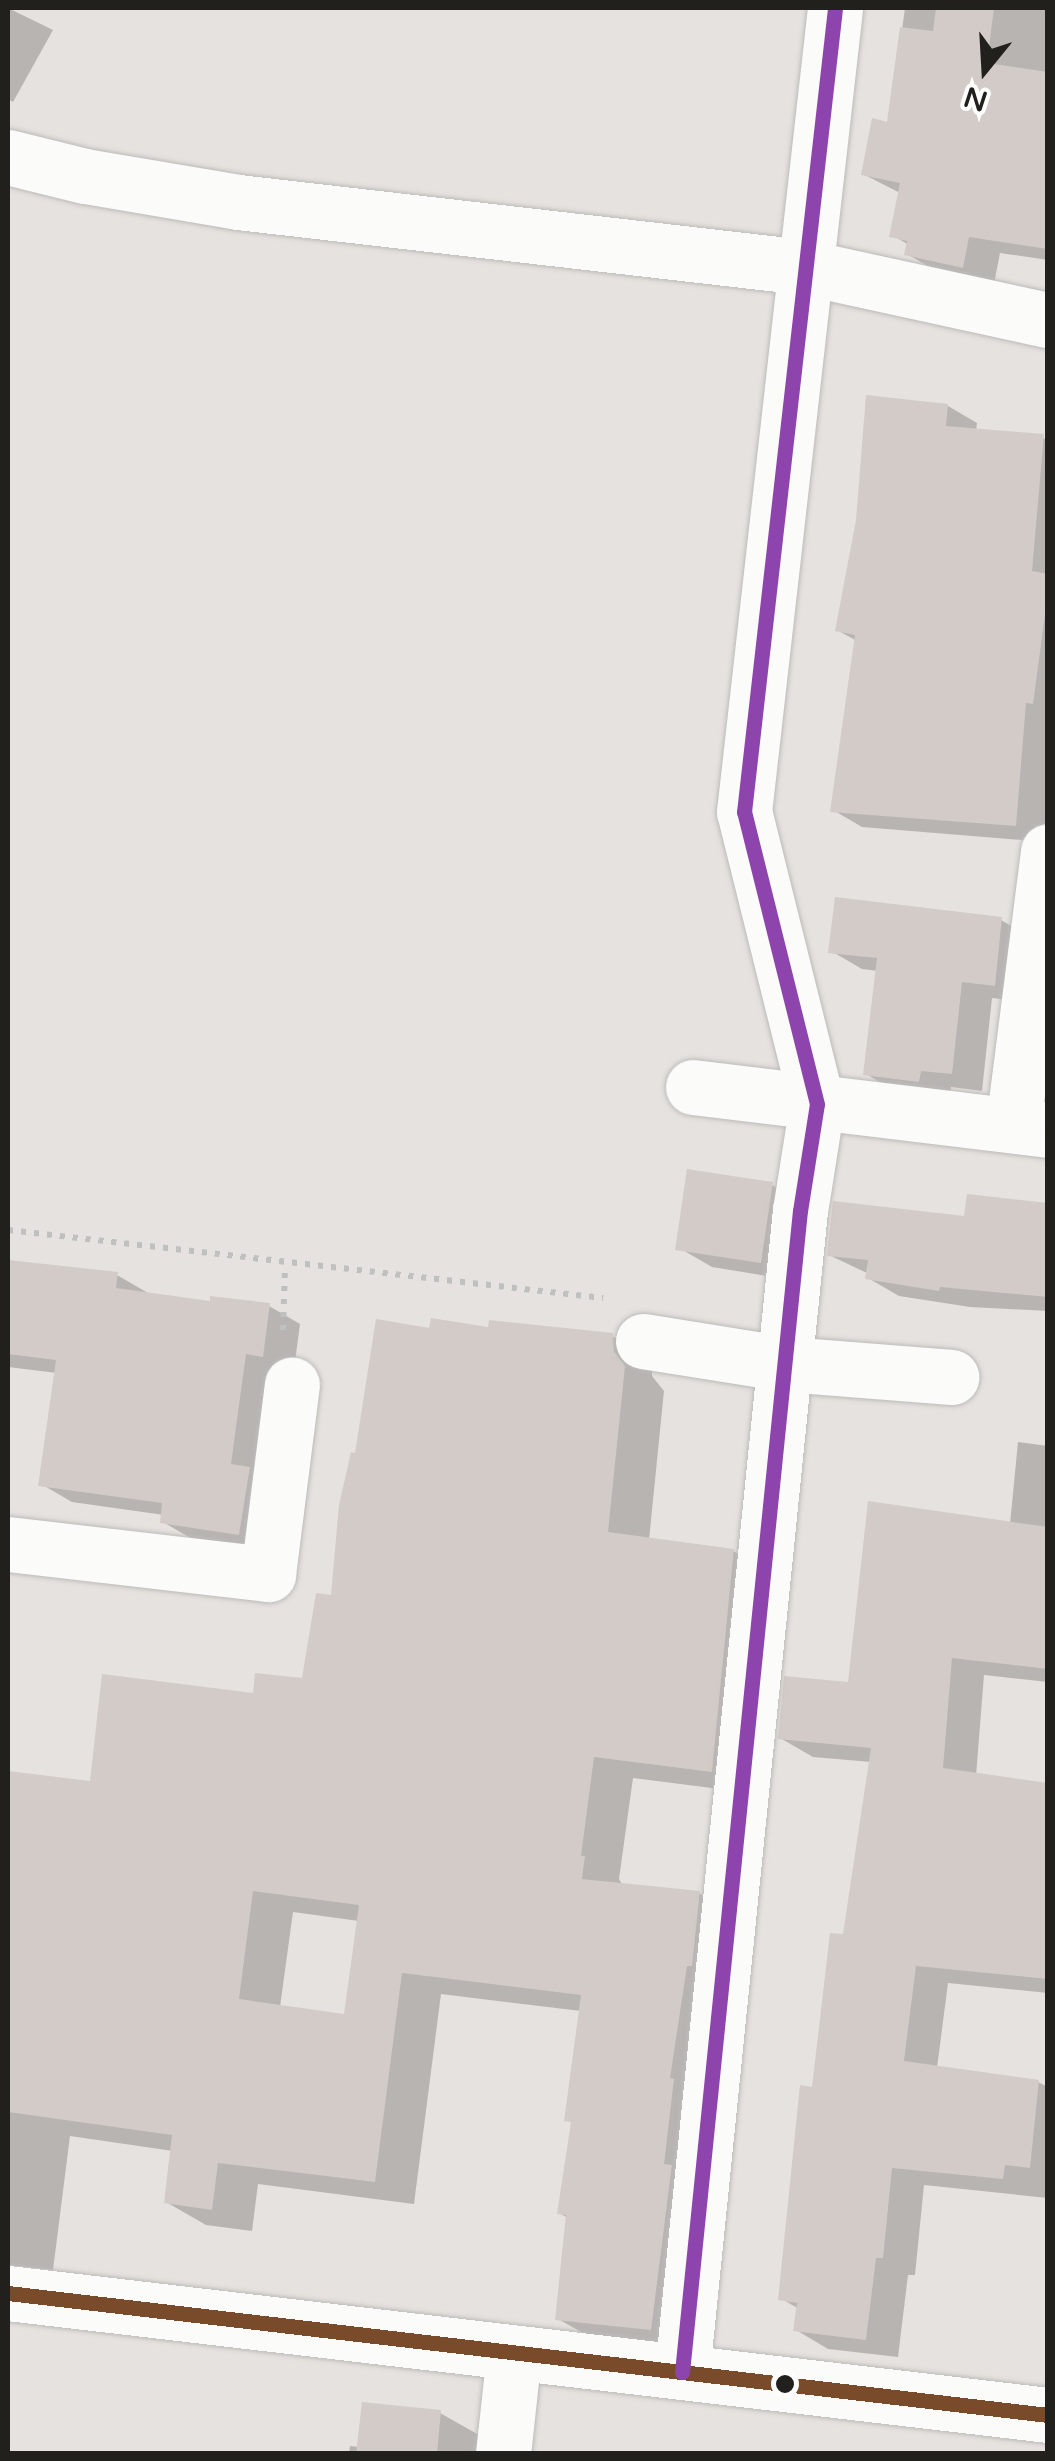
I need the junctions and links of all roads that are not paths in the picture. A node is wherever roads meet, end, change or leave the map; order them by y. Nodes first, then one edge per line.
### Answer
1 (835, 8) edge
2 (8, 157) edge
3 (804, 268) junction
4 (1048, 320) edge
5 (1048, 851) edge
6 (693, 1087) dead end
7 (817, 1104) junction
8 (1030, 1128) edge
9 (630, 1320) road end
10 (786, 1364) junction
11 (951, 1377) dead end
12 (292, 1385) dead end
13 (8, 1544) edge
14 (8, 2293) edge
15 (514, 2353) junction
16 (682, 2372) junction
17 (1048, 2415) edge
18 (503, 2454) edge

1 - 3 main road
2 - 3 main road
3 - 4 main road
3 - 7 main road
5 - 8 main road
6 - 7 main road
7 - 8 main road
7 - 10 main road
9 - 10 main road
10 - 11 main road
10 - 16 main road
12 - 13 main road
14 - 15 main road
15 - 16 main road
15 - 18 main road
16 - 17 main road

